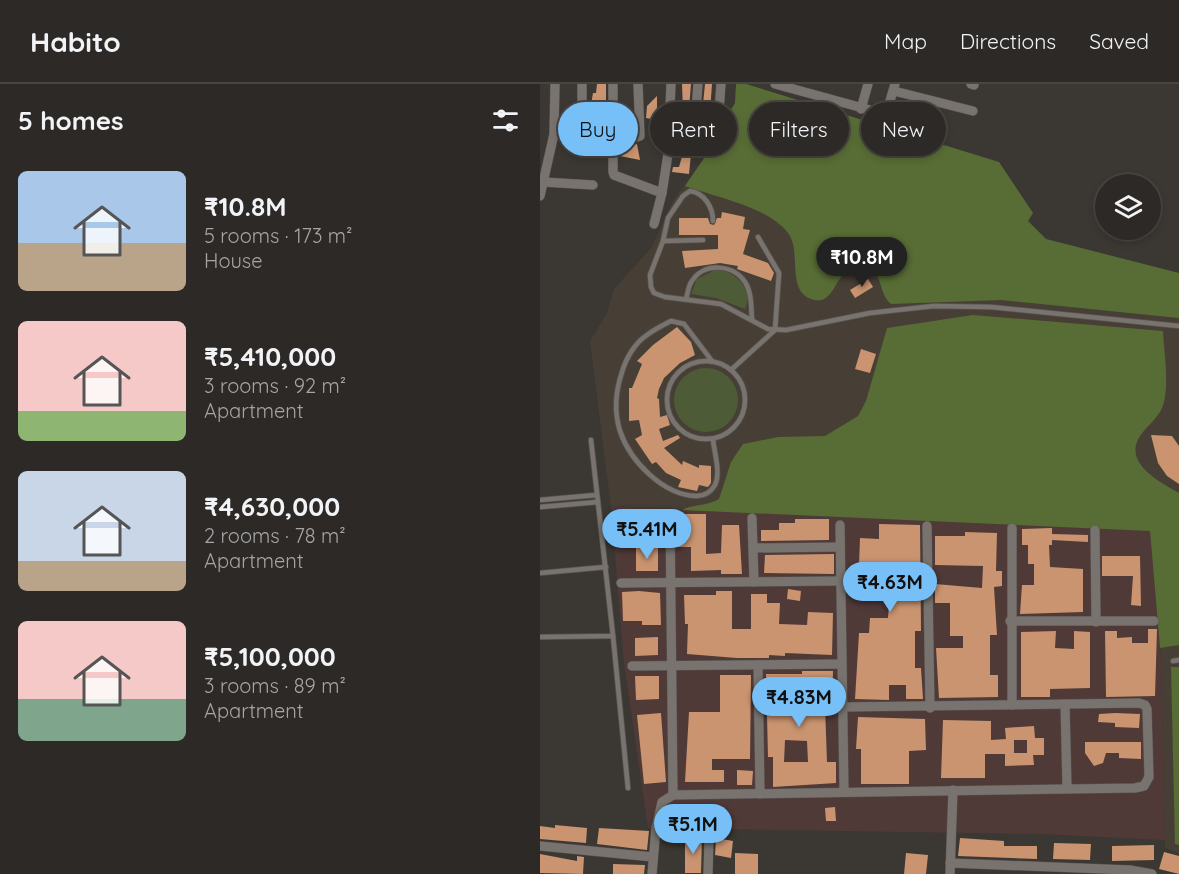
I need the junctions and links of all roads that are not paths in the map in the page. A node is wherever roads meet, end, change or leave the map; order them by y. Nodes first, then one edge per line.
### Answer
1 (555, 84) edge
2 (582, 84) edge
3 (613, 84) edge
4 (638, 84) edge
5 (671, 84) edge
6 (698, 84) edge
7 (722, 84) edge
8 (775, 84) edge
9 (868, 84) edge
10 (788, 86) edge
11 (895, 87) edge
12 (814, 89) edge
13 (582, 102) edge
14 (613, 102) edge
15 (697, 102) edge
16 (720, 102) edge
17 (863, 102) edge
18 (890, 102) edge
19 (861, 109) edge
20 (973, 111) dead end
21 (638, 137) edge
22 (614, 156) edge
23 (543, 182) junction
24 (593, 185) dead end
25 (662, 193) junction
26 (540, 196) edge
27 (714, 221) dead end
28 (654, 224) dead end
29 (758, 237) dead end
30 (703, 240) dead end
31 (663, 241) junction
32 (686, 299) junction
33 (752, 320) junction
34 (1179, 326) edge
35 (775, 330) junction
36 (712, 361) junction
37 (732, 369) junction
38 (713, 439) junction
39 (591, 441) dead end
40 (597, 495) junction
41 (540, 500) edge
42 (597, 502) junction
43 (540, 507) edge
44 (670, 516) dead end
45 (752, 518) dead end
46 (840, 525) dead end
47 (927, 526) dead end
48 (1012, 528) dead end
49 (1095, 530) dead end
50 (840, 547) junction
51 (753, 548) junction
52 (606, 567) junction
53 (540, 573) edge
54 (840, 581) junction
55 (672, 582) junction
56 (753, 582) junction
57 (621, 583) dead end
58 (1010, 621) junction
59 (1154, 621) dead end
60 (1096, 622) junction
61 (613, 636) junction
62 (540, 637) edge
63 (758, 664) junction
64 (841, 664) junction
65 (632, 666) dead end
66 (671, 666) junction
67 (1065, 704) junction
68 (1012, 705) junction
69 (843, 707) junction
70 (930, 708) junction
71 (628, 788) dead end
72 (1066, 788) junction
73 (953, 790) junction
74 (844, 791) junction
75 (760, 794) junction
76 (673, 795) junction
77 (709, 836) dead end
78 (540, 846) edge
79 (653, 857) junction
80 (950, 863) junction
81 (1000, 870) edge
82 (1053, 871) edge
83 (652, 874) edge
84 (708, 874) edge
85 (950, 874) edge
86 (1152, 874) edge

1 - 23 street
2 - 13 street
3 - 14 street
4 - 21 street
5 - 25 street
6 - 15 street
7 - 16 street
8 - 10 street
9 - 17 street
10 - 12 street
11 - 18 street
11 - 20 street
12 - 19 street
22 - 25 street
23 - 24 street
23 - 26 street
25 - 28 street
27 - 31 lane
29 - 35 lane
30 - 31 lane
31 - 32 lane
32 - 33 lane
32 - 33 lane
33 - 35 lane
34 - 35 lane
35 - 37 lane
36 - 37 lane
36 - 38 lane
36 - 38 lane
37 - 38 lane
39 - 40 lane
40 - 41 lane
40 - 42 lane
42 - 43 lane
42 - 52 lane
44 - 55 street
45 - 51 street
46 - 50 street
47 - 70 street
48 - 58 street
49 - 60 street
50 - 51 street
50 - 54 street
51 - 56 street
52 - 53 lane
52 - 61 lane
54 - 56 street
54 - 64 street
55 - 56 street
55 - 57 street
55 - 66 street
58 - 60 street
58 - 68 street
59 - 60 street
61 - 62 lane
61 - 71 lane
63 - 64 street
63 - 66 street
63 - 75 street
64 - 69 street
65 - 66 street
66 - 76 street
67 - 68 street
67 - 72 street
67 - 72 street
68 - 70 street
69 - 70 street
69 - 74 street
72 - 73 street
73 - 74 street
73 - 80 street
74 - 75 street
75 - 76 street
76 - 79 street
77 - 84 street
78 - 79 street
79 - 83 street
80 - 81 street
80 - 85 street
81 - 82 street
82 - 86 street

